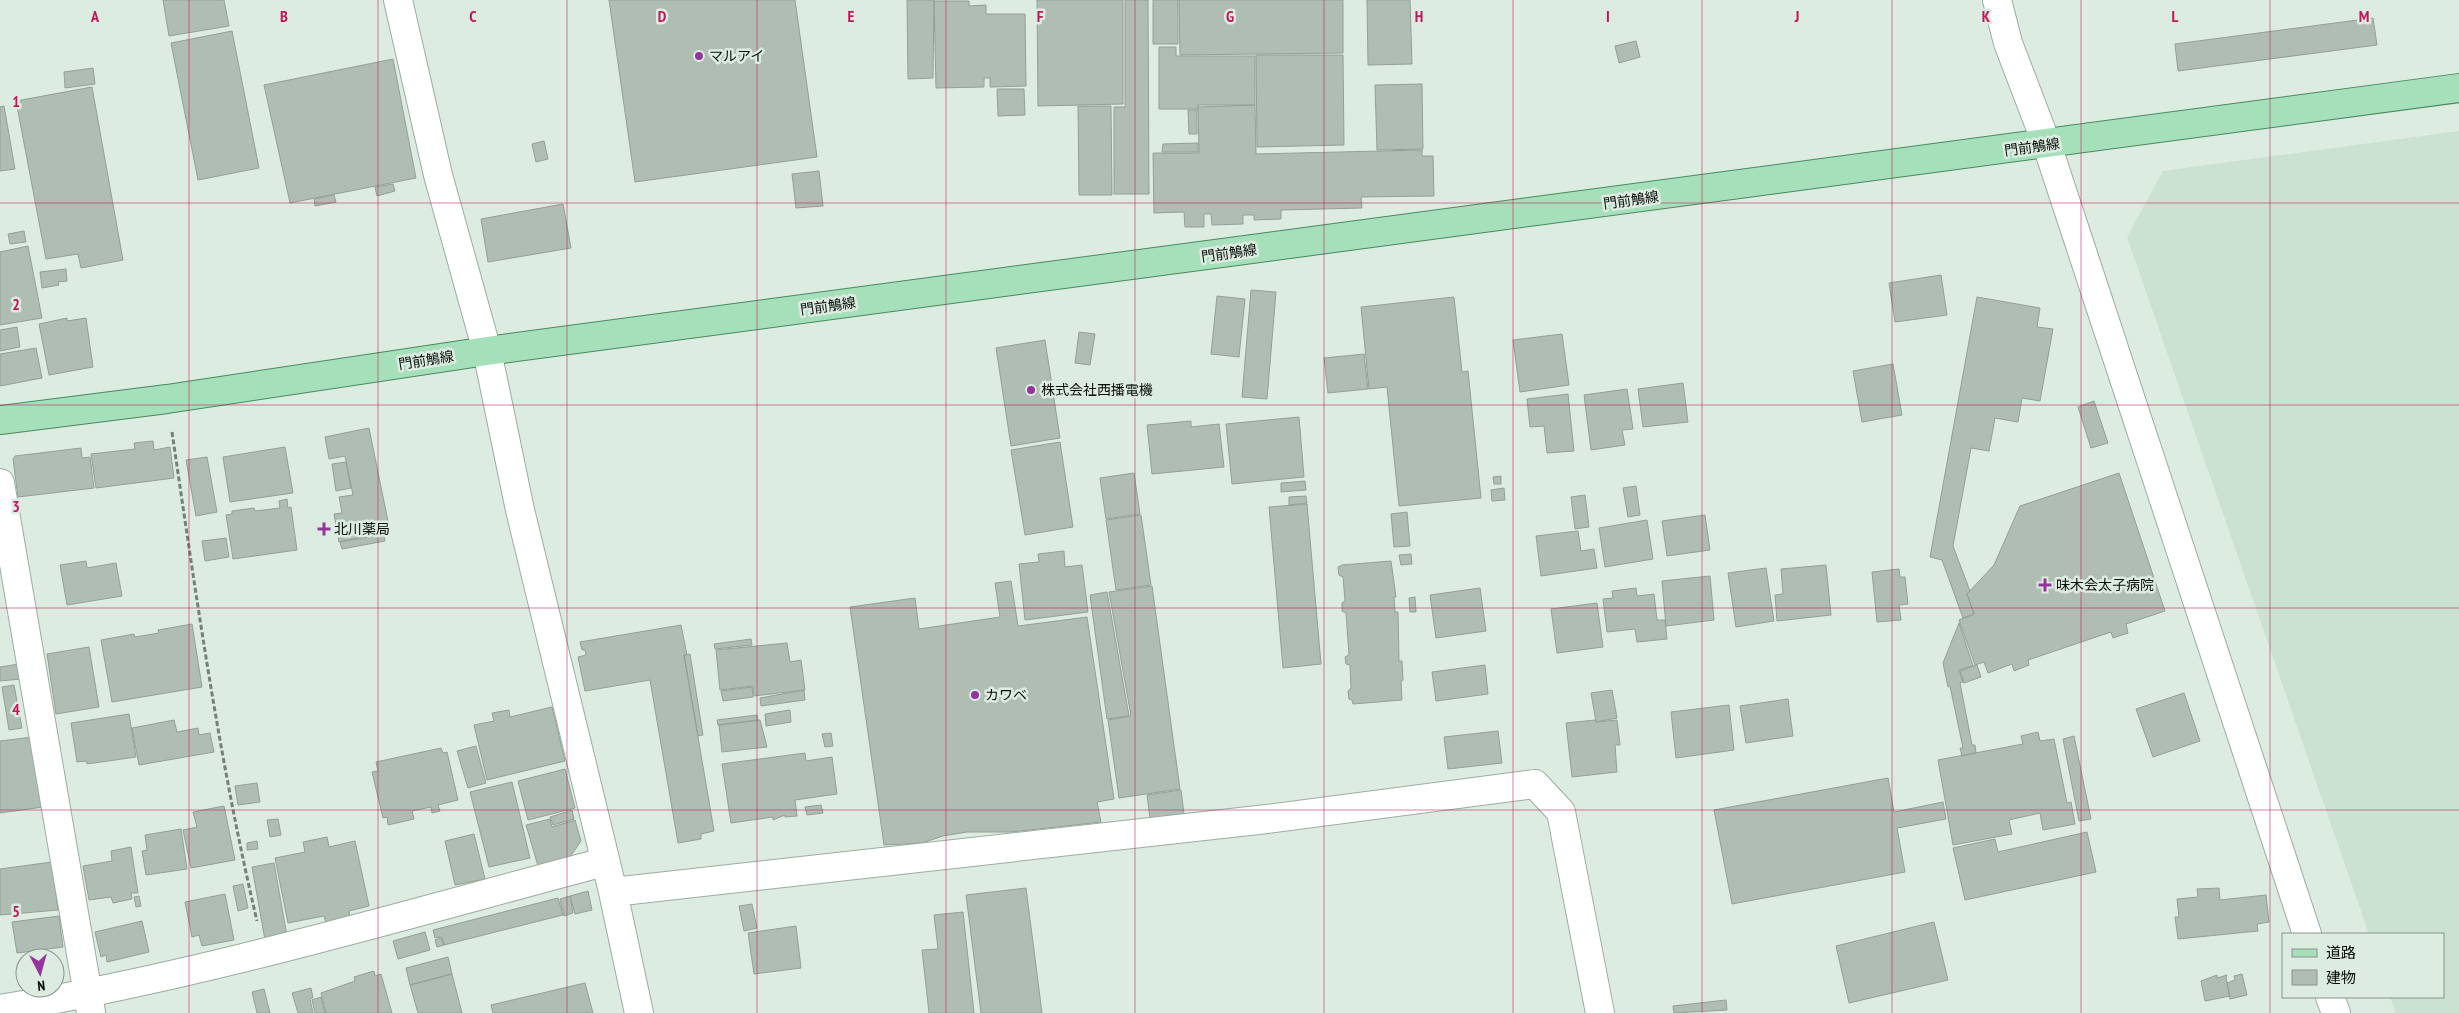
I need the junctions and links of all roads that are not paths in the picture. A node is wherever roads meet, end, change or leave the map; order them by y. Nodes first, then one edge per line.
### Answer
1 (398, 0) edge
2 (1997, 0) edge
3 (2459, 88) edge
4 (2047, 145) junction
5 (487, 351) junction
6 (0, 420) edge
7 (0, 483) edge
8 (604, 862) junction
9 (613, 892) junction
10 (2307, 933) edge
11 (2330, 998) edge
12 (89, 1004) edge
13 (0, 1010) edge
14 (639, 1013) edge
15 (1600, 1013) edge
16 (2336, 1013) edge

1 - 5 street
2 - 4 street
3 - 4 main road, 門前鵤線
4 - 5 main road, 門前鵤線
4 - 10 street
5 - 6 main road, 門前鵤線
5 - 8 street
7 - 12 street
8 - 9 street
8 - 12 street
9 - 14 street
9 - 15 street
11 - 16 street
12 - 13 street

